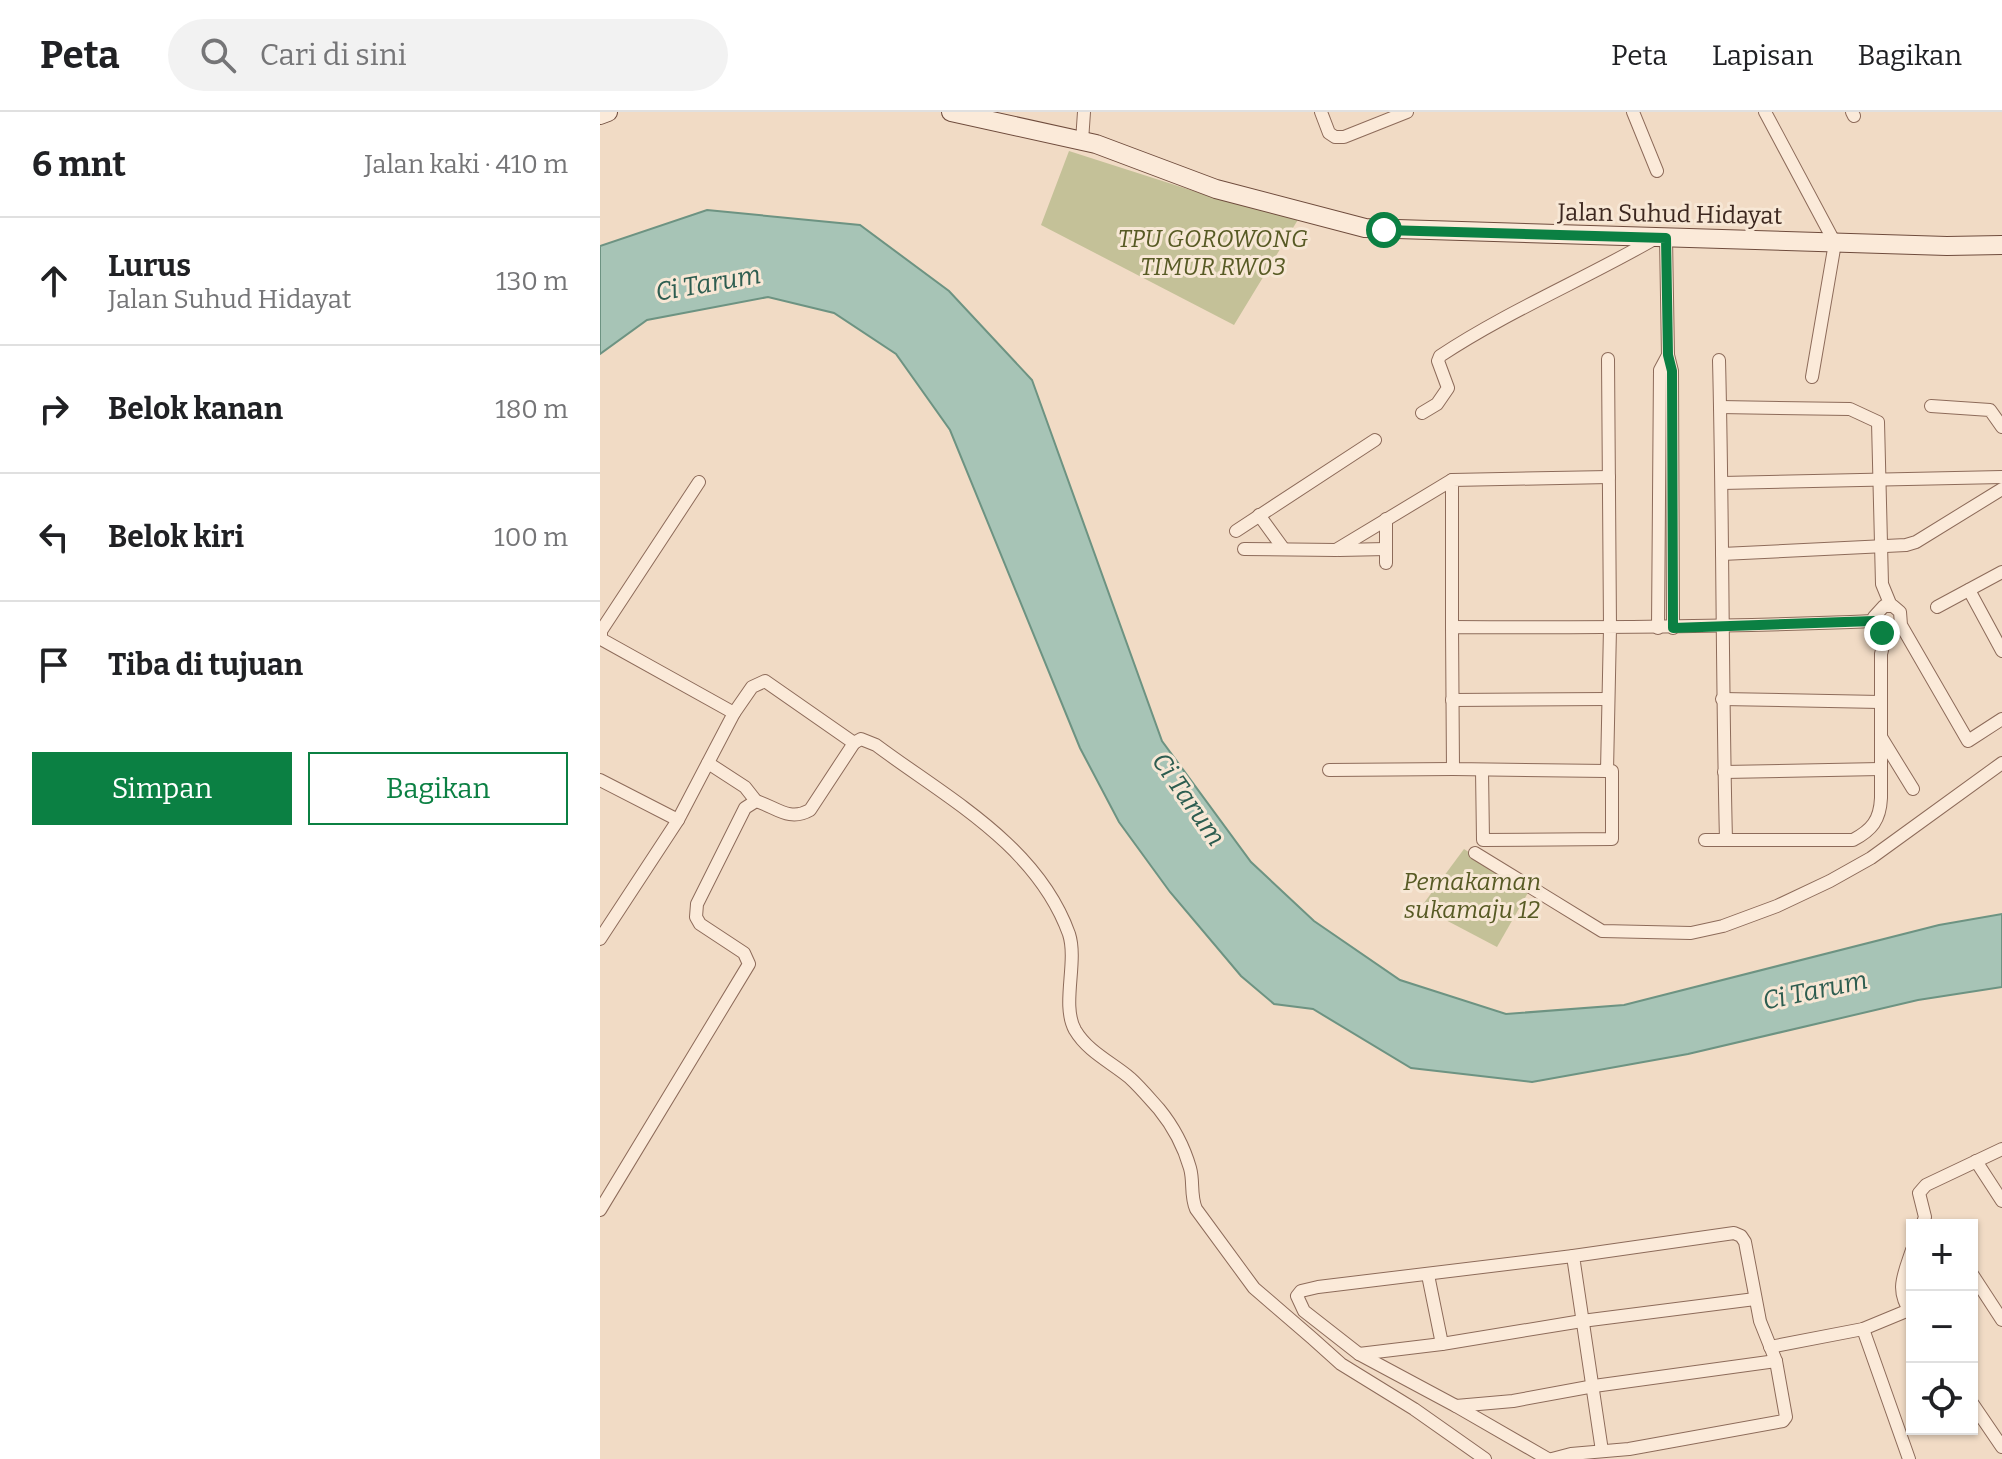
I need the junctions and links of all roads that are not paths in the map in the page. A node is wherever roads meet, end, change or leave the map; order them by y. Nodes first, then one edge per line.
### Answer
1 (608, 112) edge
2 (951, 112) edge
3 (1084, 112) edge
4 (1321, 112) edge
5 (1407, 112) edge
6 (1633, 112) edge
7 (1765, 112) edge
8 (600, 115) edge
9 (1082, 141) junction
10 (1657, 171) dead end
11 (1661, 238) junction
12 (1835, 243) junction
13 (2002, 245) edge
14 (1668, 355) junction
15 (1608, 359) dead end
16 (1719, 360) dead end
17 (1812, 377) dead end
18 (1931, 406) dead end
19 (1720, 407) junction
20 (1422, 413) dead end
21 (2002, 427) edge
22 (1375, 440) dead end
23 (1609, 477) junction
24 (2002, 477) edge
25 (1452, 480) junction
26 (1881, 481) junction
27 (699, 482) dead end
28 (1722, 483) junction
29 (2002, 489) edge
30 (1259, 515) junction
31 (1386, 519) junction
32 (1236, 531) dead end
33 (1881, 547) junction
34 (1283, 548) junction
35 (1244, 549) dead end
36 (1386, 549) junction
37 (1336, 550) junction
38 (1722, 554) junction
39 (1386, 563) dead end
40 (2002, 572) edge
41 (1969, 590) junction
42 (1885, 607) junction
43 (1937, 607) dead end
44 (1874, 621) junction
45 (1901, 625) junction
46 (1452, 627) junction
47 (1610, 628) junction
48 (1658, 628) junction
49 (1673, 628) junction
50 (1721, 628) junction
51 (1886, 634) junction
52 (2002, 651) edge
53 (1608, 699) junction
54 (1722, 699) junction
55 (1452, 700) junction
56 (1880, 702) junction
57 (734, 713) junction
58 (2002, 719) edge
59 (1880, 734) junction
60 (854, 743) junction
61 (708, 763) junction
62 (2002, 763) edge
63 (1453, 769) junction
64 (1880, 769) junction
65 (1329, 770) dead end
66 (1482, 770) junction
67 (1607, 771) junction
68 (1724, 772) junction
69 (600, 780) edge
70 (1913, 789) dead end
71 (756, 801) junction
72 (678, 820) junction
73 (1705, 840) dead end
74 (1726, 840) junction
75 (1475, 853) dead end
76 (600, 939) edge
77 (2002, 1149) edge
78 (1976, 1161) junction
79 (2002, 1201) edge
80 (600, 1210) edge
81 (1925, 1219) edge
82 (1573, 1256) junction
83 (1906, 1270) edge
84 (1428, 1275) junction
85 (1978, 1283) edge
86 (1755, 1299) junction
87 (1906, 1306) edge
88 (1906, 1313) edge
89 (2002, 1320) edge
90 (1582, 1321) junction
91 (1863, 1329) junction
92 (1442, 1344) junction
93 (1770, 1347) junction
94 (1359, 1354) junction
95 (1776, 1361) junction
96 (1594, 1386) junction
97 (1456, 1406) junction
98 (1978, 1412) edge
99 (2002, 1447) edge
100 (1602, 1451) junction
101 (1485, 1459) edge
102 (1550, 1459) edge
103 (1909, 1459) edge

1 - 8 street
2 - 9 street, Jalan Suhud Hidayat
3 - 9 street
4 - 5 street
6 - 10 street
7 - 12 street
9 - 11 street, Jalan Suhud Hidayat
11 - 12 street, Jalan Suhud Hidayat
11 - 14 street
11 - 20 street
12 - 13 street, Jalan Suhud Hidayat
12 - 17 street
14 - 48 street
14 - 49 street
15 - 23 street
16 - 19 street
18 - 21 street
19 - 26 street
19 - 28 street
22 - 30 street
23 - 25 street
23 - 47 street
24 - 26 street
25 - 31 street
25 - 46 street
26 - 28 street
26 - 33 street
27 - 57 street
28 - 38 street
29 - 33 street
30 - 32 street
30 - 34 street
31 - 36 street
31 - 37 street
33 - 38 street
33 - 42 street
34 - 35 street
34 - 37 street
36 - 37 street
36 - 39 street
38 - 50 street
40 - 41 street
41 - 43 street
41 - 52 street
42 - 44 street
42 - 45 street
44 - 50 street
44 - 51 street
45 - 51 street
45 - 58 street
46 - 47 street
46 - 55 street
47 - 48 street
47 - 53 street
48 - 49 street
49 - 50 street
50 - 54 street
51 - 56 street
53 - 55 street
53 - 67 street
54 - 56 street
54 - 68 street
55 - 63 street
56 - 59 street
57 - 60 street
57 - 61 street
59 - 64 street
59 - 70 street
60 - 71 street
60 - 101 street
61 - 71 street
61 - 72 street
62 - 75 street
63 - 65 street
63 - 66 street
64 - 68 street
64 - 74 street
66 - 67 street
66 - 67 street
68 - 74 street
69 - 72 street
71 - 80 street
72 - 76 street
73 - 74 street
77 - 78 street
78 - 79 street
78 - 81 street
82 - 84 street
82 - 86 street
82 - 90 street
83 - 87 street
84 - 92 street
84 - 94 street
85 - 89 street
86 - 90 street
86 - 93 street
88 - 91 street
90 - 92 street
90 - 96 street
91 - 93 street
91 - 103 street
92 - 94 street
93 - 95 street
94 - 97 street
95 - 96 street
95 - 100 street
96 - 97 street
96 - 100 street
97 - 102 street
98 - 99 street
100 - 102 street

